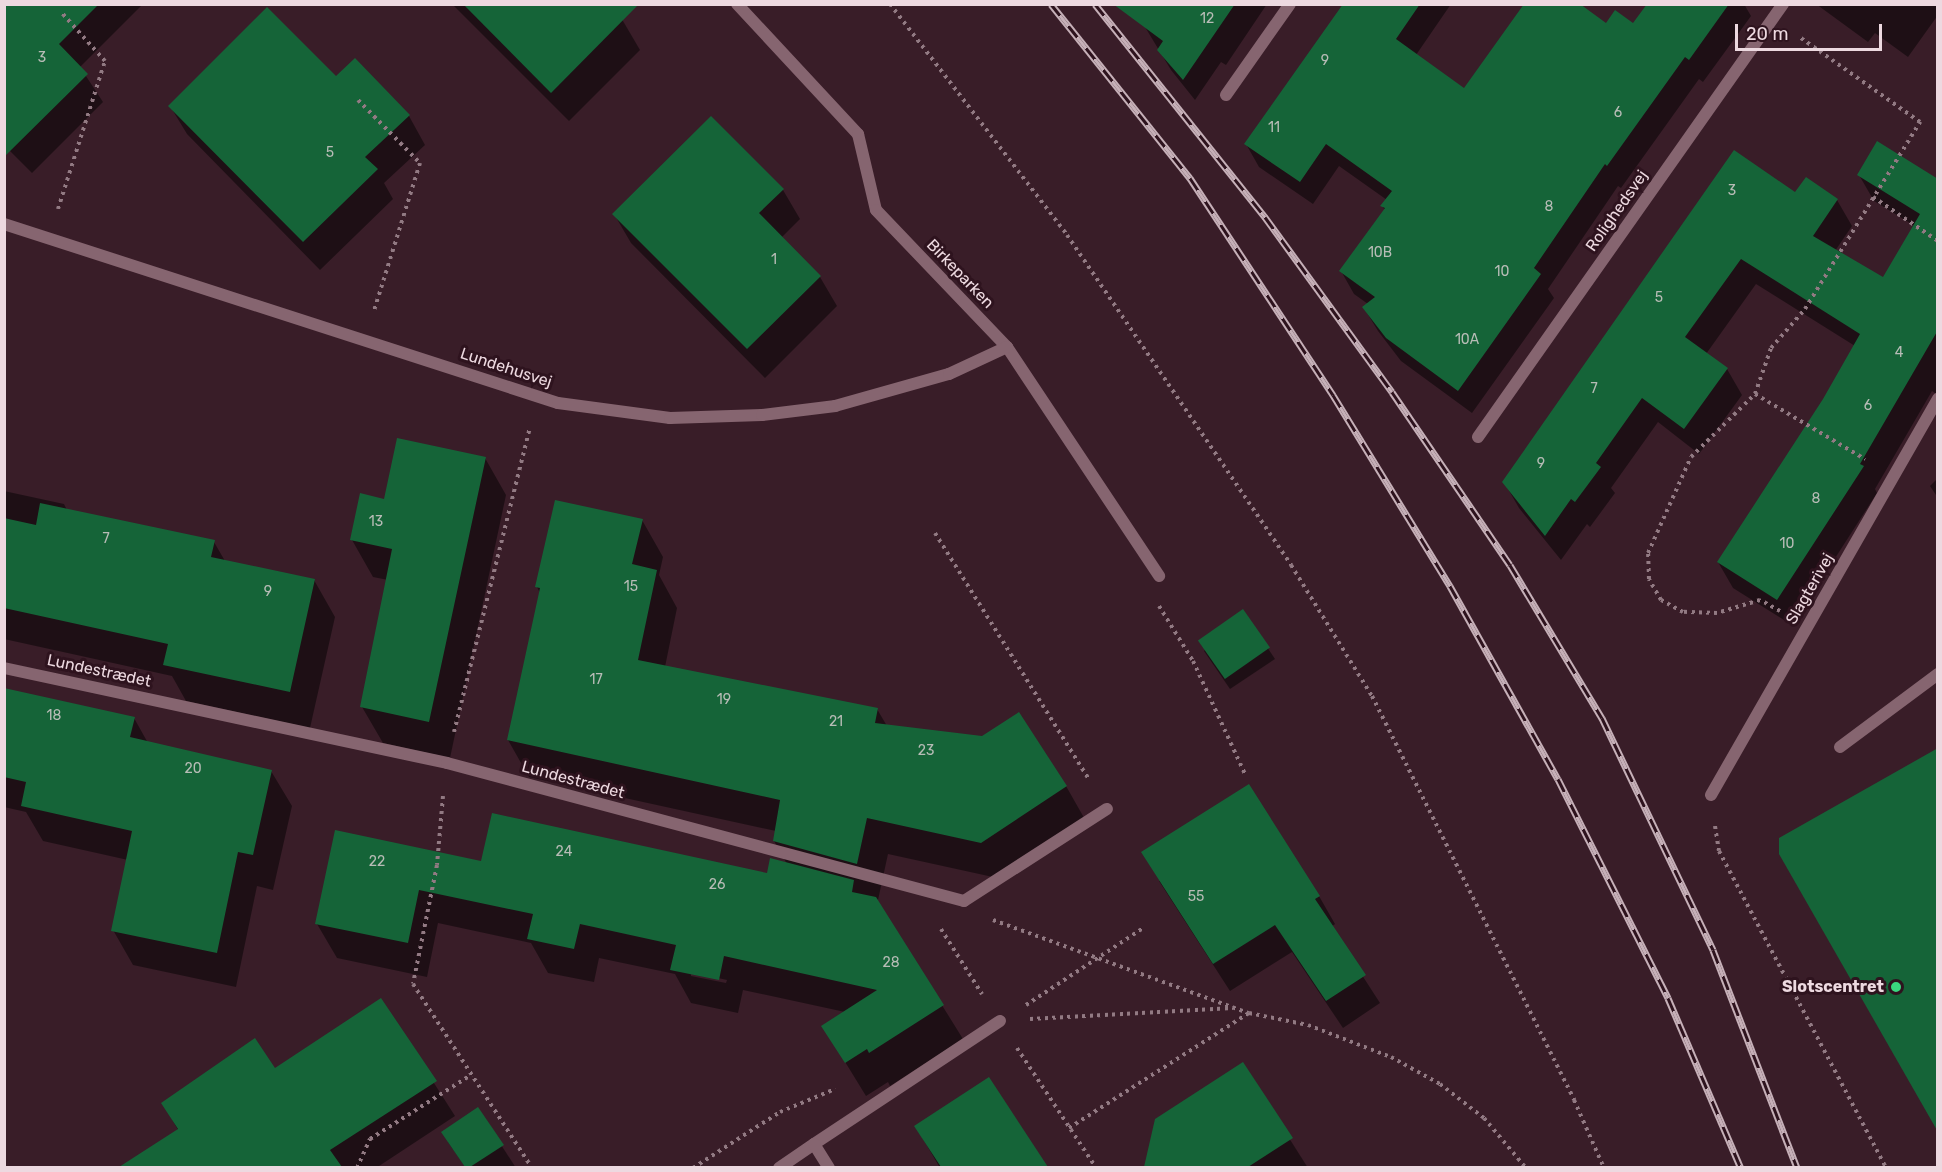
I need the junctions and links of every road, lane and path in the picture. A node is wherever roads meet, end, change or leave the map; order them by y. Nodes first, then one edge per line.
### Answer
1 (736, 4) edge
2 (890, 4) edge
3 (1290, 4) edge
4 (1783, 4) edge
5 (61, 12) dead end
6 (1772, 19) junction
7 (1226, 95) dead end
8 (358, 100) dead end
9 (1874, 197) junction
10 (4, 224) edge
11 (49, 238) junction
12 (1938, 241) edge
13 (365, 341) junction
14 (1007, 347) junction
15 (1755, 394) junction
16 (1938, 398) edge
17 (1478, 437) dead end
18 (1893, 476) junction
19 (935, 533) dead end
20 (1159, 576) dead end
21 (1157, 604) dead end
22 (1808, 627) junction
23 (4, 668) edge
24 (1938, 674) edge
25 (1840, 747) dead end
26 (1246, 776) dead end
27 (1711, 795) joint
28 (1107, 809) joint
29 (964, 901) junction
30 (1143, 928) dead end
31 (1100, 958) junction
32 (1236, 1008) junction
33 (1249, 1013) junction
34 (1000, 1021) junction
35 (471, 1075) dead end
36 (1069, 1128) dead end
37 (814, 1144) junction
38 (357, 1167) edge
39 (779, 1167) edge
40 (829, 1167) edge
41 (1527, 1167) edge
42 (1604, 1167) edge
43 (1886, 1167) edge

1 - 14 street, Birkeparken
2 - 42 path
3 - 7 street
4 - 6 street, Rolighedsvej
5 - 11 path
6 - 9 path
6 - 17 street, Rolighedsvej
8 - 13 path
9 - 12 path
9 - 15 path
10 - 11 street, Lundehusvej
11 - 13 street, Lundehusvej
13 - 14 street, Lundehusvej
14 - 20 street, Birkeparken
15 - 18 path
15 - 22 path
16 - 18 street, Slagterivej
18 - 22 street, Slagterivej
19 - 28 path
21 - 26 path
22 - 27 street, Slagterivej
23 - 29 street, Lundestrædet
24 - 25 street
27 - 43 path
28 - 29 street
29 - 31 path
30 - 31 path
31 - 32 path
31 - 34 path
32 - 33 path
32 - 34 path
33 - 36 path
33 - 41 path
34 - 37 street
35 - 38 path
37 - 39 street
37 - 40 street

